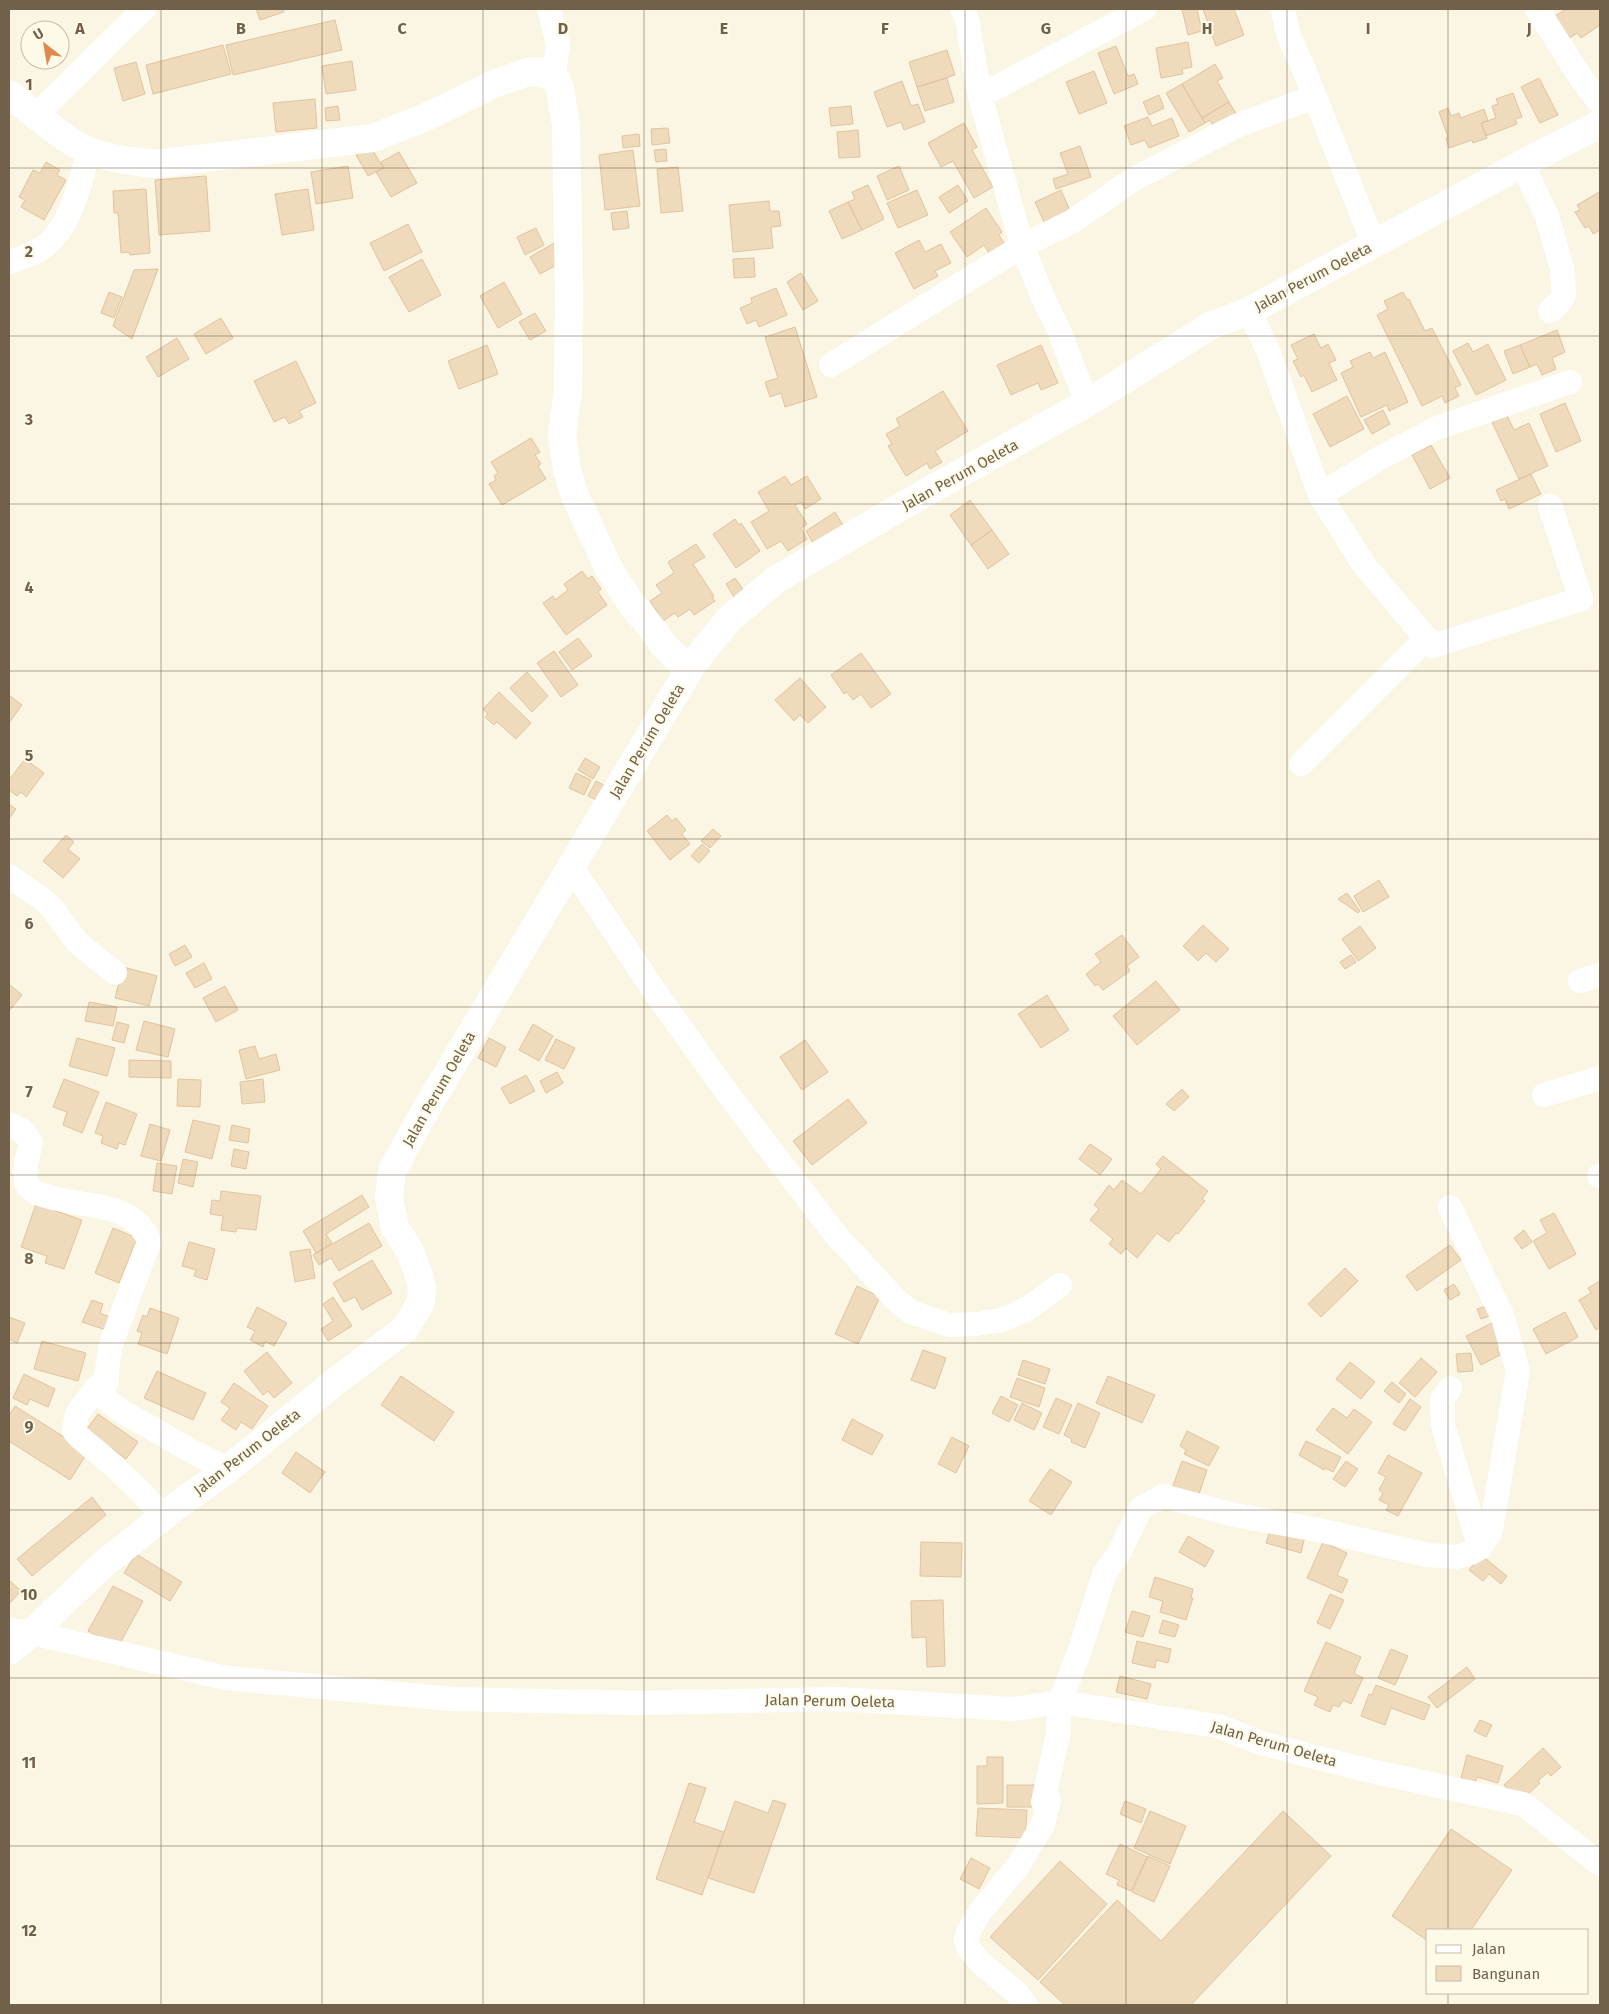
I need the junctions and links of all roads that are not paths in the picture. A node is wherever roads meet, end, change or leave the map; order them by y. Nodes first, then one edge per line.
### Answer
1 (144, 9) edge
2 (549, 9) edge
3 (962, 9) edge
4 (1144, 9) edge
5 (1283, 9) edge
6 (1537, 9) edge
7 (553, 78) junction
8 (9, 94) edge
9 (980, 96) junction
10 (1314, 97) junction
11 (1600, 104) edge
12 (36, 115) junction
13 (1600, 124) edge
14 (89, 151) junction
15 (1522, 164) junction
16 (1374, 245) junction
17 (1022, 246) junction
18 (9, 262) edge
19 (1249, 311) junction
20 (1550, 311) dead end
21 (831, 365) dead end
22 (1570, 382) dead end
23 (1087, 403) junction
24 (1320, 496) junction
25 (1550, 506) dead end
26 (1427, 638) junction
27 (692, 665) junction
28 (1300, 764) dead end
29 (571, 866) junction
30 (9, 876) edge
31 (114, 973) dead end
32 (1600, 1078) edge
33 (1544, 1094) dead end
34 (9, 1124) edge
35 (1450, 1207) dead end
36 (1060, 1285) dead end
37 (107, 1382) junction
38 (1450, 1388) dead end
39 (228, 1469) junction
40 (162, 1517) junction
41 (1480, 1548) junction
42 (20, 1631) edge
43 (9, 1651) edge
44 (1060, 1702) junction
45 (1600, 1864) edge
46 (1026, 2005) edge

1 - 12 street
2 - 7 street
3 - 9 street
4 - 9 street
5 - 10 street
6 - 11 street
7 - 14 street
7 - 27 street
8 - 12 street
9 - 17 street
10 - 16 street
10 - 17 street
12 - 14 street
13 - 15 street, Jalan Perum Oeleta
14 - 18 street
15 - 16 street, Jalan Perum Oeleta
15 - 20 street
16 - 19 street, Jalan Perum Oeleta
17 - 21 street
17 - 23 street
19 - 23 street, Jalan Perum Oeleta
19 - 24 street
22 - 24 street
23 - 27 street, Jalan Perum Oeleta
24 - 26 street
25 - 26 street
26 - 28 street
27 - 29 street, Jalan Perum Oeleta
29 - 36 street
29 - 39 street, Jalan Perum Oeleta
30 - 31 street
32 - 33 street
34 - 37 street
35 - 41 street
37 - 39 street
37 - 40 street
38 - 41 street
39 - 40 street, Jalan Perum Oeleta
40 - 42 street, Jalan Perum Oeleta
41 - 44 street
42 - 43 street
42 - 44 street, Jalan Perum Oeleta
44 - 45 street, Jalan Perum Oeleta
44 - 46 street

